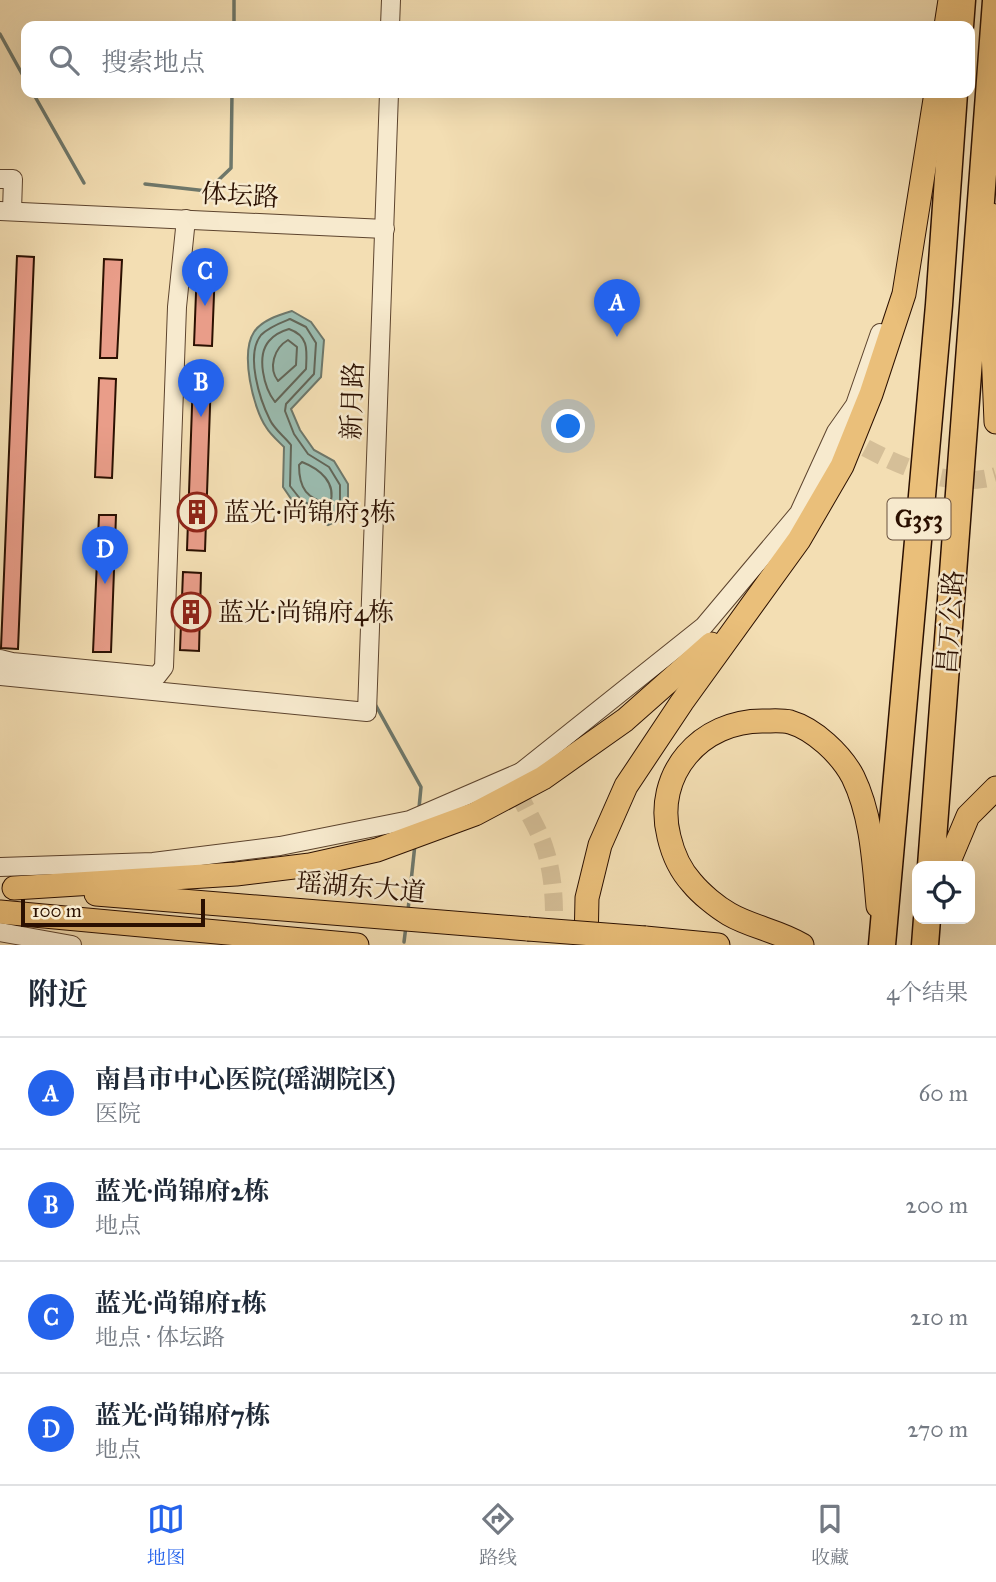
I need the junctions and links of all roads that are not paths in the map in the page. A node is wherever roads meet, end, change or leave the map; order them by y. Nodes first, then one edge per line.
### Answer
1 (391, 0) edge
2 (940, 0) edge
3 (950, 0) edge
4 (962, 0) edge
5 (996, 1) edge
6 (390, 21) edge
7 (937, 21) edge
8 (947, 21) edge
9 (960, 21) edge
10 (994, 28) junction
11 (390, 98) edge
12 (925, 98) edge
13 (935, 98) edge
14 (954, 98) edge
15 (0, 179) edge
16 (6, 211) edge
17 (186, 219) junction
18 (385, 229) junction
19 (996, 422) edge
20 (799, 540) junction
21 (0, 659) edge
22 (0, 676) edge
23 (519, 782) junction
24 (996, 788) edge
25 (931, 861) edge
26 (949, 861) edge
27 (0, 867) edge
28 (7, 887) edge
29 (0, 912) edge
30 (0, 932) edge
31 (882, 943) edge
32 (72, 945) edge
33 (180, 945) edge
34 (357, 945) edge
35 (586, 945) edge
36 (718, 945) edge
37 (802, 945) edge

1 - 6 street
2 - 7 street
3 - 8 main road
4 - 9 highway
5 - 10 highway, 昌万公路 / G353
10 - 19 main road
10 - 25 highway, 昌万公路 / G353
11 - 18 street, 新月路
12 - 23 street
13 - 20 main road
14 - 31 highway, 昌万公路 / G353
15 - 16 street
16 - 17 street, 体坛路
17 - 18 street, 体坛路
17 - 21 street
18 - 22 street, 新月路
20 - 23 main road
20 - 35 main road
23 - 27 street
23 - 28 main road
24 - 26 main road
28 - 36 main road, 瑶湖东大道, bridge
29 - 33 main road
29 - 34 main road
30 - 32 street
31 - 37 main road

